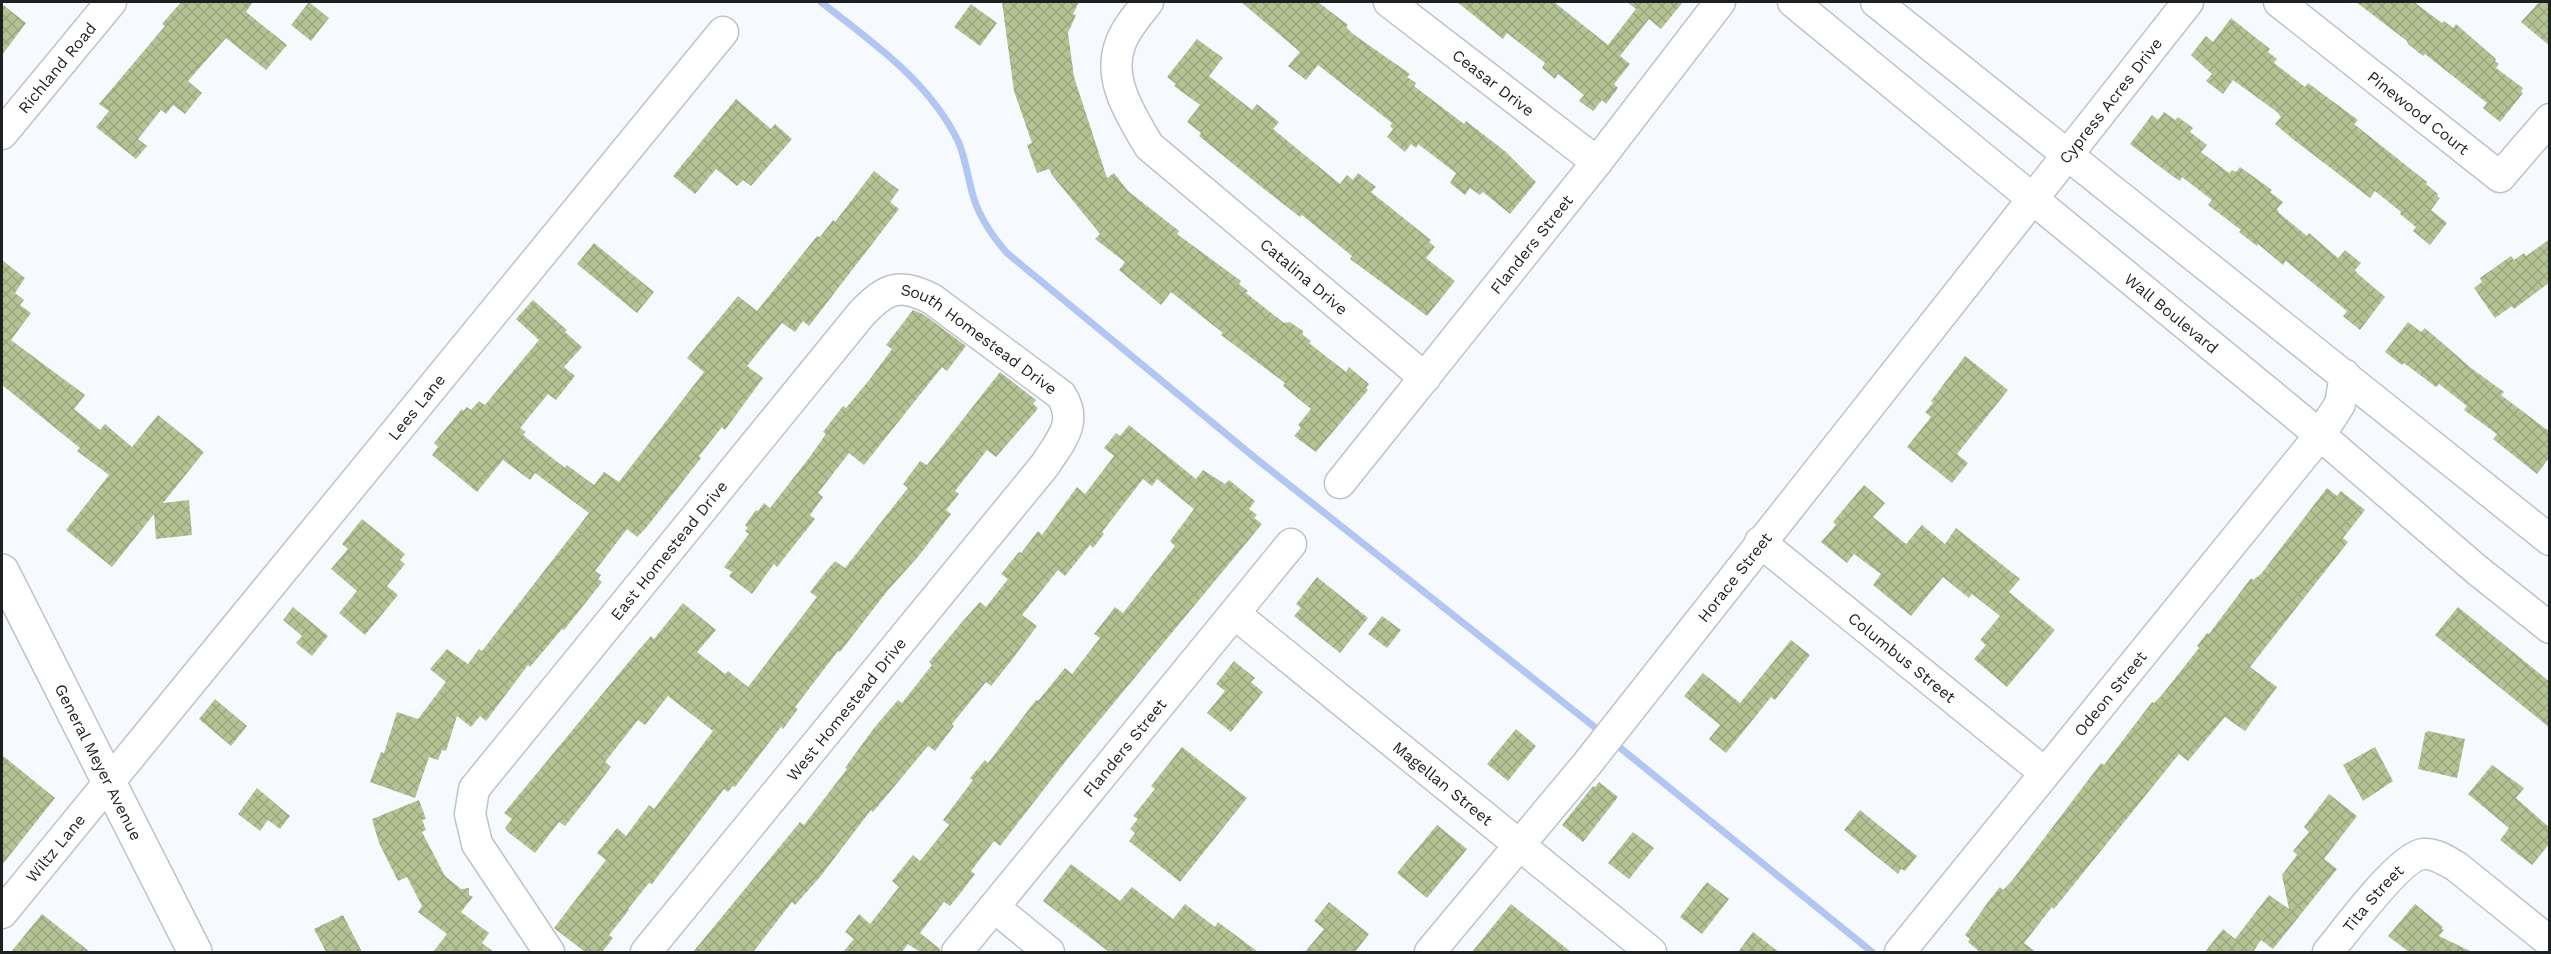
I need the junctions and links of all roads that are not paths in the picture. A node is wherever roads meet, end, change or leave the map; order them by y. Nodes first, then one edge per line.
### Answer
1 (111, 2) edge
2 (1148, 2) edge
3 (1389, 2) edge
4 (1720, 2) edge
5 (1793, 2) edge
6 (1876, 2) edge
7 (2188, 2) edge
8 (2279, 2) edge
9 (723, 32) dead end
10 (2550, 119) edge
11 (2, 134) edge
12 (2067, 154) junction
13 (1597, 162) junction
14 (2032, 198) junction
15 (862, 313) joint
16 (2345, 375) junction
17 (1425, 378) junction
18 (2320, 435) junction
19 (1045, 465) joint
20 (1340, 483) dead end
21 (2550, 540) edge
22 (1760, 542) junction
23 (1291, 544) dead end
24 (2, 571) edge
25 (1235, 614) junction
26 (2550, 628) edge
27 (2045, 773) junction
28 (109, 782) junction
29 (1520, 845) junction
30 (994, 907) junction
31 (2, 913) edge
32 (2550, 942) edge
33 (1901, 951) edge
34 (195, 952) edge
35 (549, 952) edge
36 (646, 952) edge
37 (957, 952) edge
38 (1049, 952) edge
39 (1430, 952) edge
40 (1651, 952) edge
41 (2328, 952) edge

1 - 11 street, Richland Road
2 - 17 street, Catalina Drive
3 - 13 street, Ceasar Drive
4 - 13 street, Flanders Street
5 - 14 street, Wall Boulevard
6 - 12 street
7 - 12 street, Cypress Acres Drive
8 - 10 street, Pinewood Court
9 - 28 street, Lees Lane
12 - 14 street, Cypress Acres Drive
12 - 16 street
13 - 17 street, Flanders Street
14 - 18 street, Wall Boulevard
14 - 22 street, Horace Street
15 - 19 street, South Homestead Drive
15 - 35 street, East Homestead Drive
16 - 18 street, Odeon Street
16 - 21 street
17 - 20 street, Flanders Street
18 - 26 street, Wall Boulevard
18 - 27 street, Odeon Street
19 - 36 street, West Homestead Drive
22 - 27 street, Columbus Street
22 - 29 street, Horace Street
23 - 25 street, Flanders Street
24 - 28 main road, General Meyer Avenue
25 - 29 street, Magellan Street
25 - 30 street, Flanders Street
27 - 33 street, Odeon Street
28 - 31 street, Wiltz Lane
28 - 34 main road, General Meyer Avenue
29 - 39 street, Horace Street
29 - 40 street, Magellan Street
30 - 37 street, Flanders Street
30 - 38 street
32 - 41 street, Tita Street

